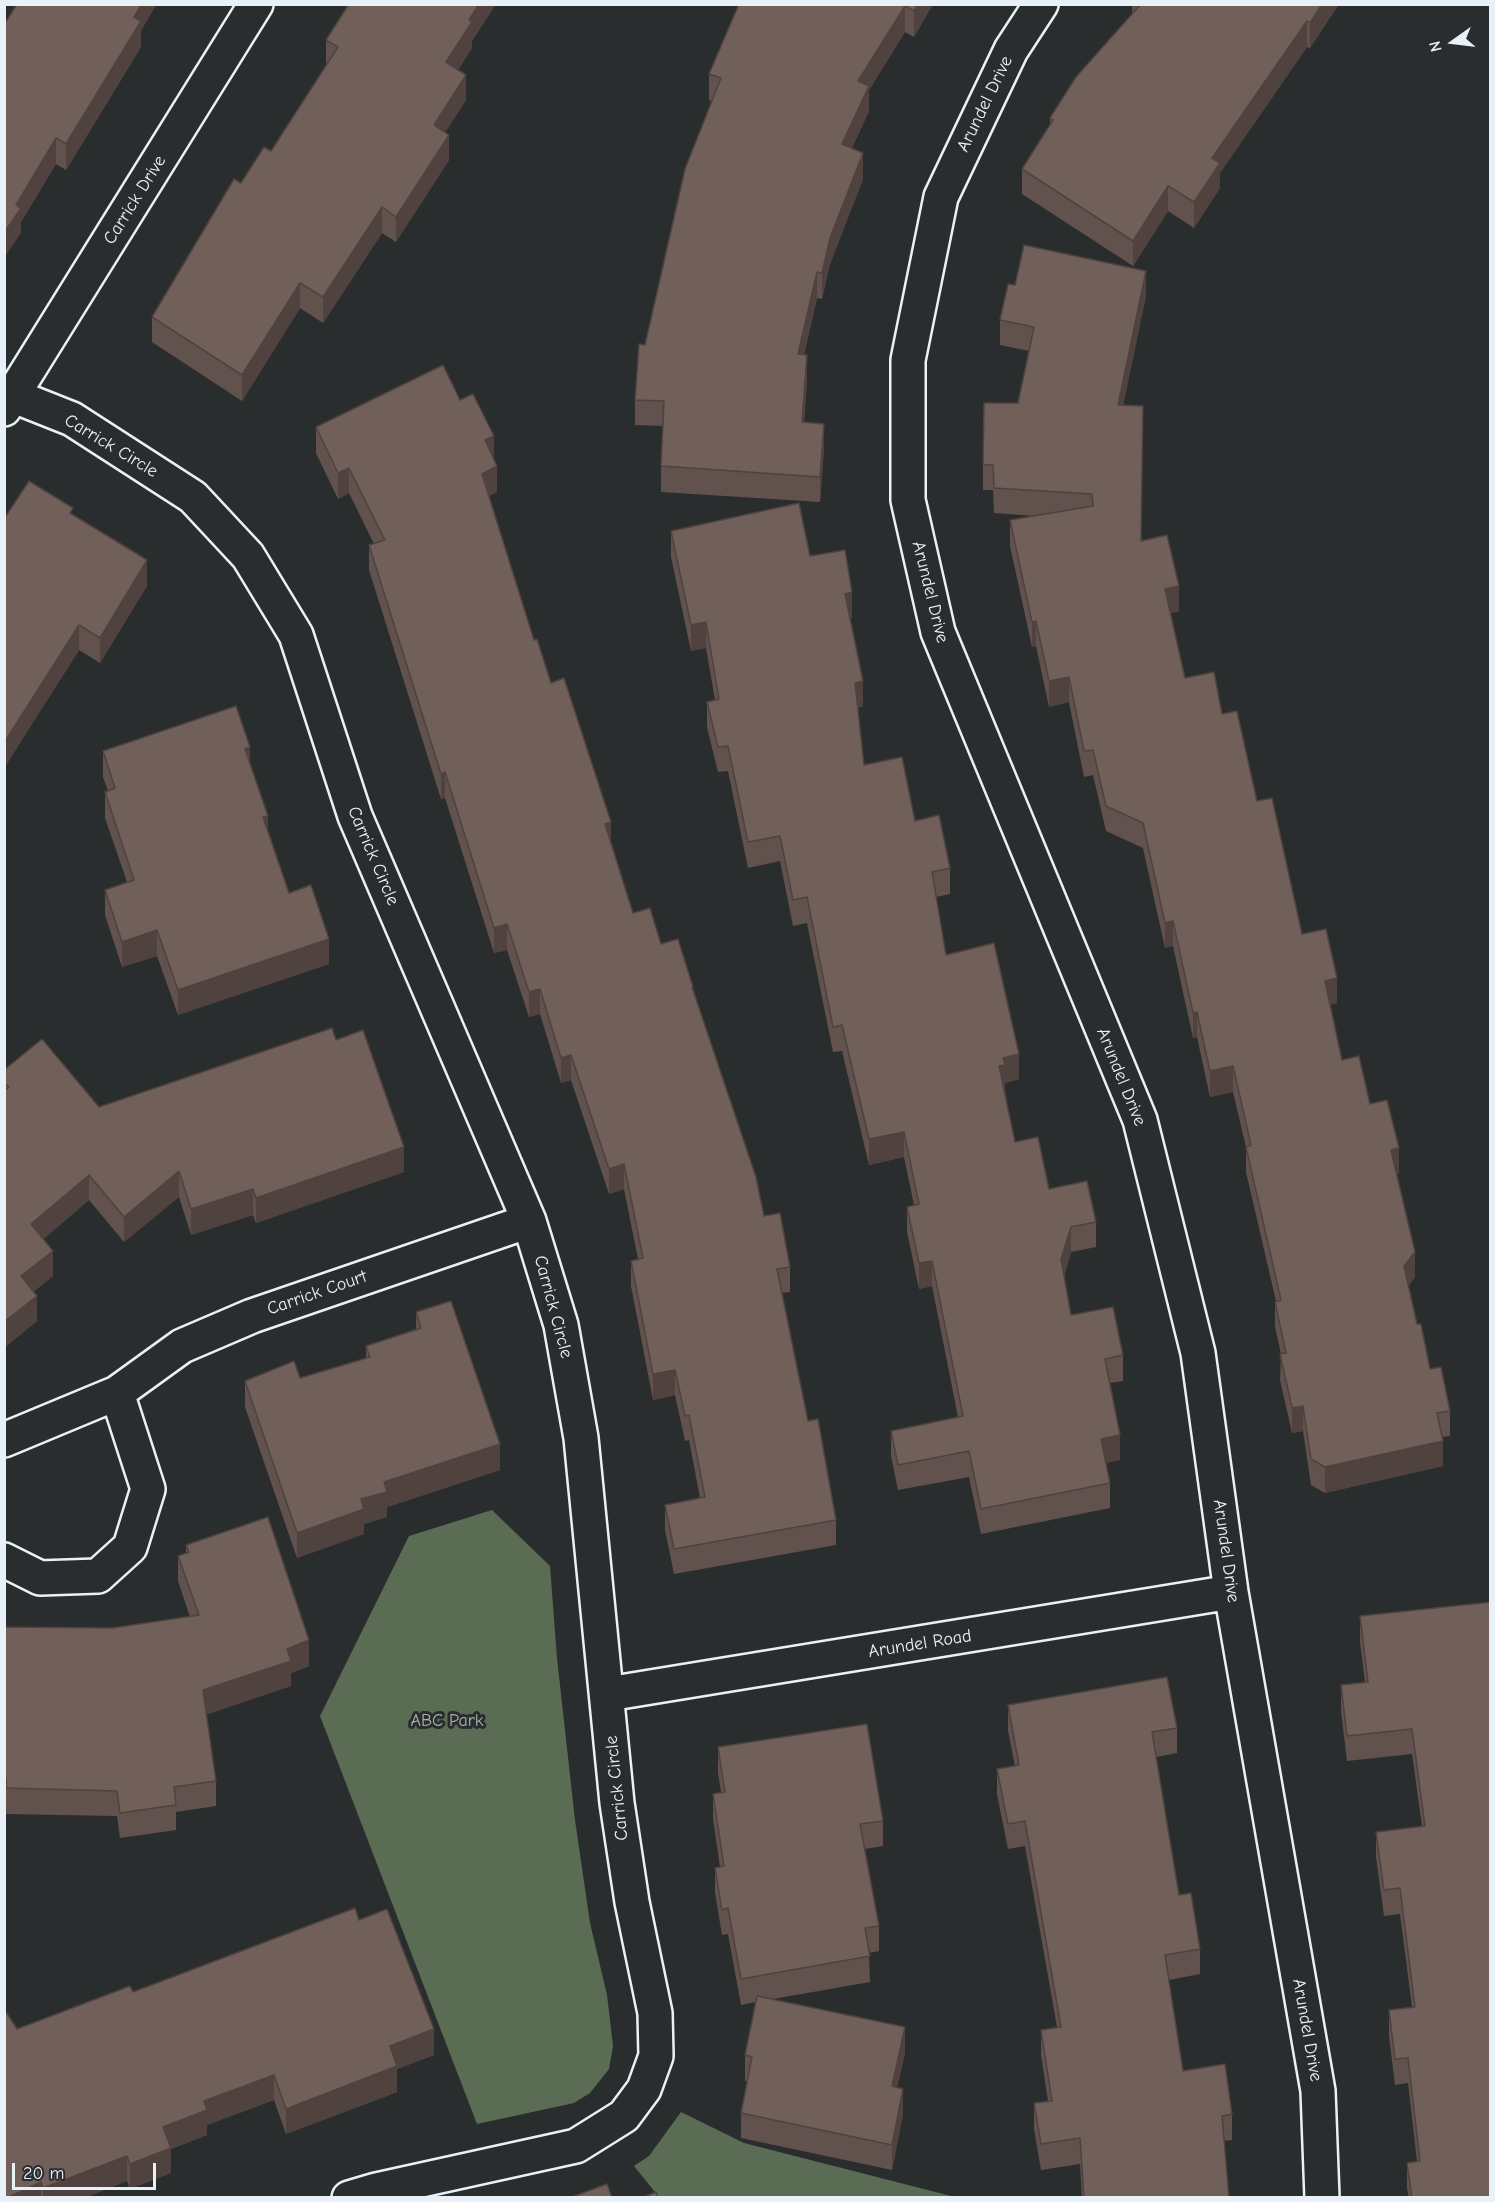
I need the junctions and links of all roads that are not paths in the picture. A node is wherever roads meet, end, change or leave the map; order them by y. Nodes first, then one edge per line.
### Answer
1 (256, 4) edge
2 (1041, 4) edge
3 (9, 403) edge
4 (529, 1221) junction
5 (117, 1393) junction
6 (4, 1440) edge
7 (4, 1560) edge
8 (1231, 1592) junction
9 (608, 1694) junction
10 (349, 2198) edge
11 (1322, 2198) edge

1 - 3 street, Carrick Drive
2 - 8 street, Arundel Drive
3 - 4 street, Carrick Circle
4 - 5 street, Carrick Court
4 - 9 street, Carrick Circle
5 - 6 street, Carrick Court
5 - 7 street
8 - 9 street, Arundel Road
8 - 11 street, Arundel Drive
9 - 10 street, Carrick Circle

